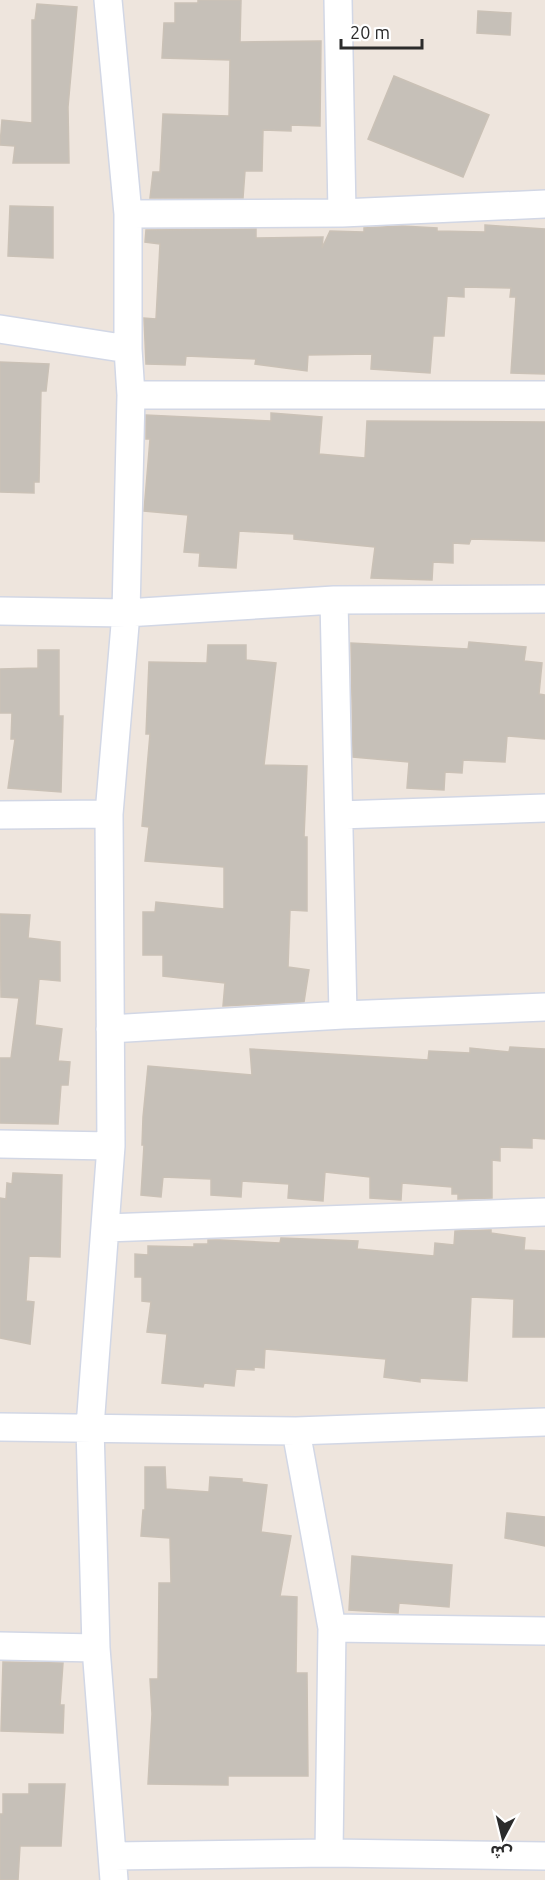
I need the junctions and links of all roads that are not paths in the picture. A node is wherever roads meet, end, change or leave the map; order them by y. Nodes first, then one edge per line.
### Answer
1 (108, 0) edge
2 (338, 0) edge
3 (545, 204) edge
4 (342, 213) junction
5 (128, 214) junction
6 (0, 329) edge
7 (128, 349) junction
8 (131, 395) junction
9 (545, 395) edge
10 (545, 599) edge
11 (334, 600) junction
12 (0, 611) edge
13 (126, 612) junction
14 (545, 808) edge
15 (109, 814) junction
16 (0, 815) edge
17 (339, 815) junction
18 (545, 1007) edge
19 (343, 1015) junction
20 (110, 1029) junction
21 (0, 1144) edge
22 (111, 1146) junction
23 (545, 1212) edge
24 (106, 1228) junction
25 (545, 1422) edge
26 (0, 1427) edge
27 (90, 1427) junction
28 (296, 1431) junction
29 (332, 1628) junction
30 (545, 1631) edge
31 (0, 1646) edge
32 (96, 1648) junction
33 (329, 1853) junction
34 (545, 1856) edge
35 (114, 1868) edge

1 - 5 street
2 - 4 street
3 - 4 street
4 - 5 street
5 - 7 street
6 - 7 street
7 - 8 street
8 - 9 street
8 - 13 street
10 - 11 street
11 - 13 street
11 - 17 street
12 - 13 street
13 - 15 street
14 - 17 street
15 - 16 street
15 - 20 street
17 - 19 street
18 - 19 street
19 - 20 street
20 - 22 street
21 - 22 street
22 - 24 street
23 - 24 street
24 - 27 street
25 - 28 street
26 - 27 street
27 - 28 street
27 - 32 street
28 - 29 street
29 - 30 street
29 - 33 street
31 - 32 street
32 - 35 street
33 - 34 street
33 - 35 street

